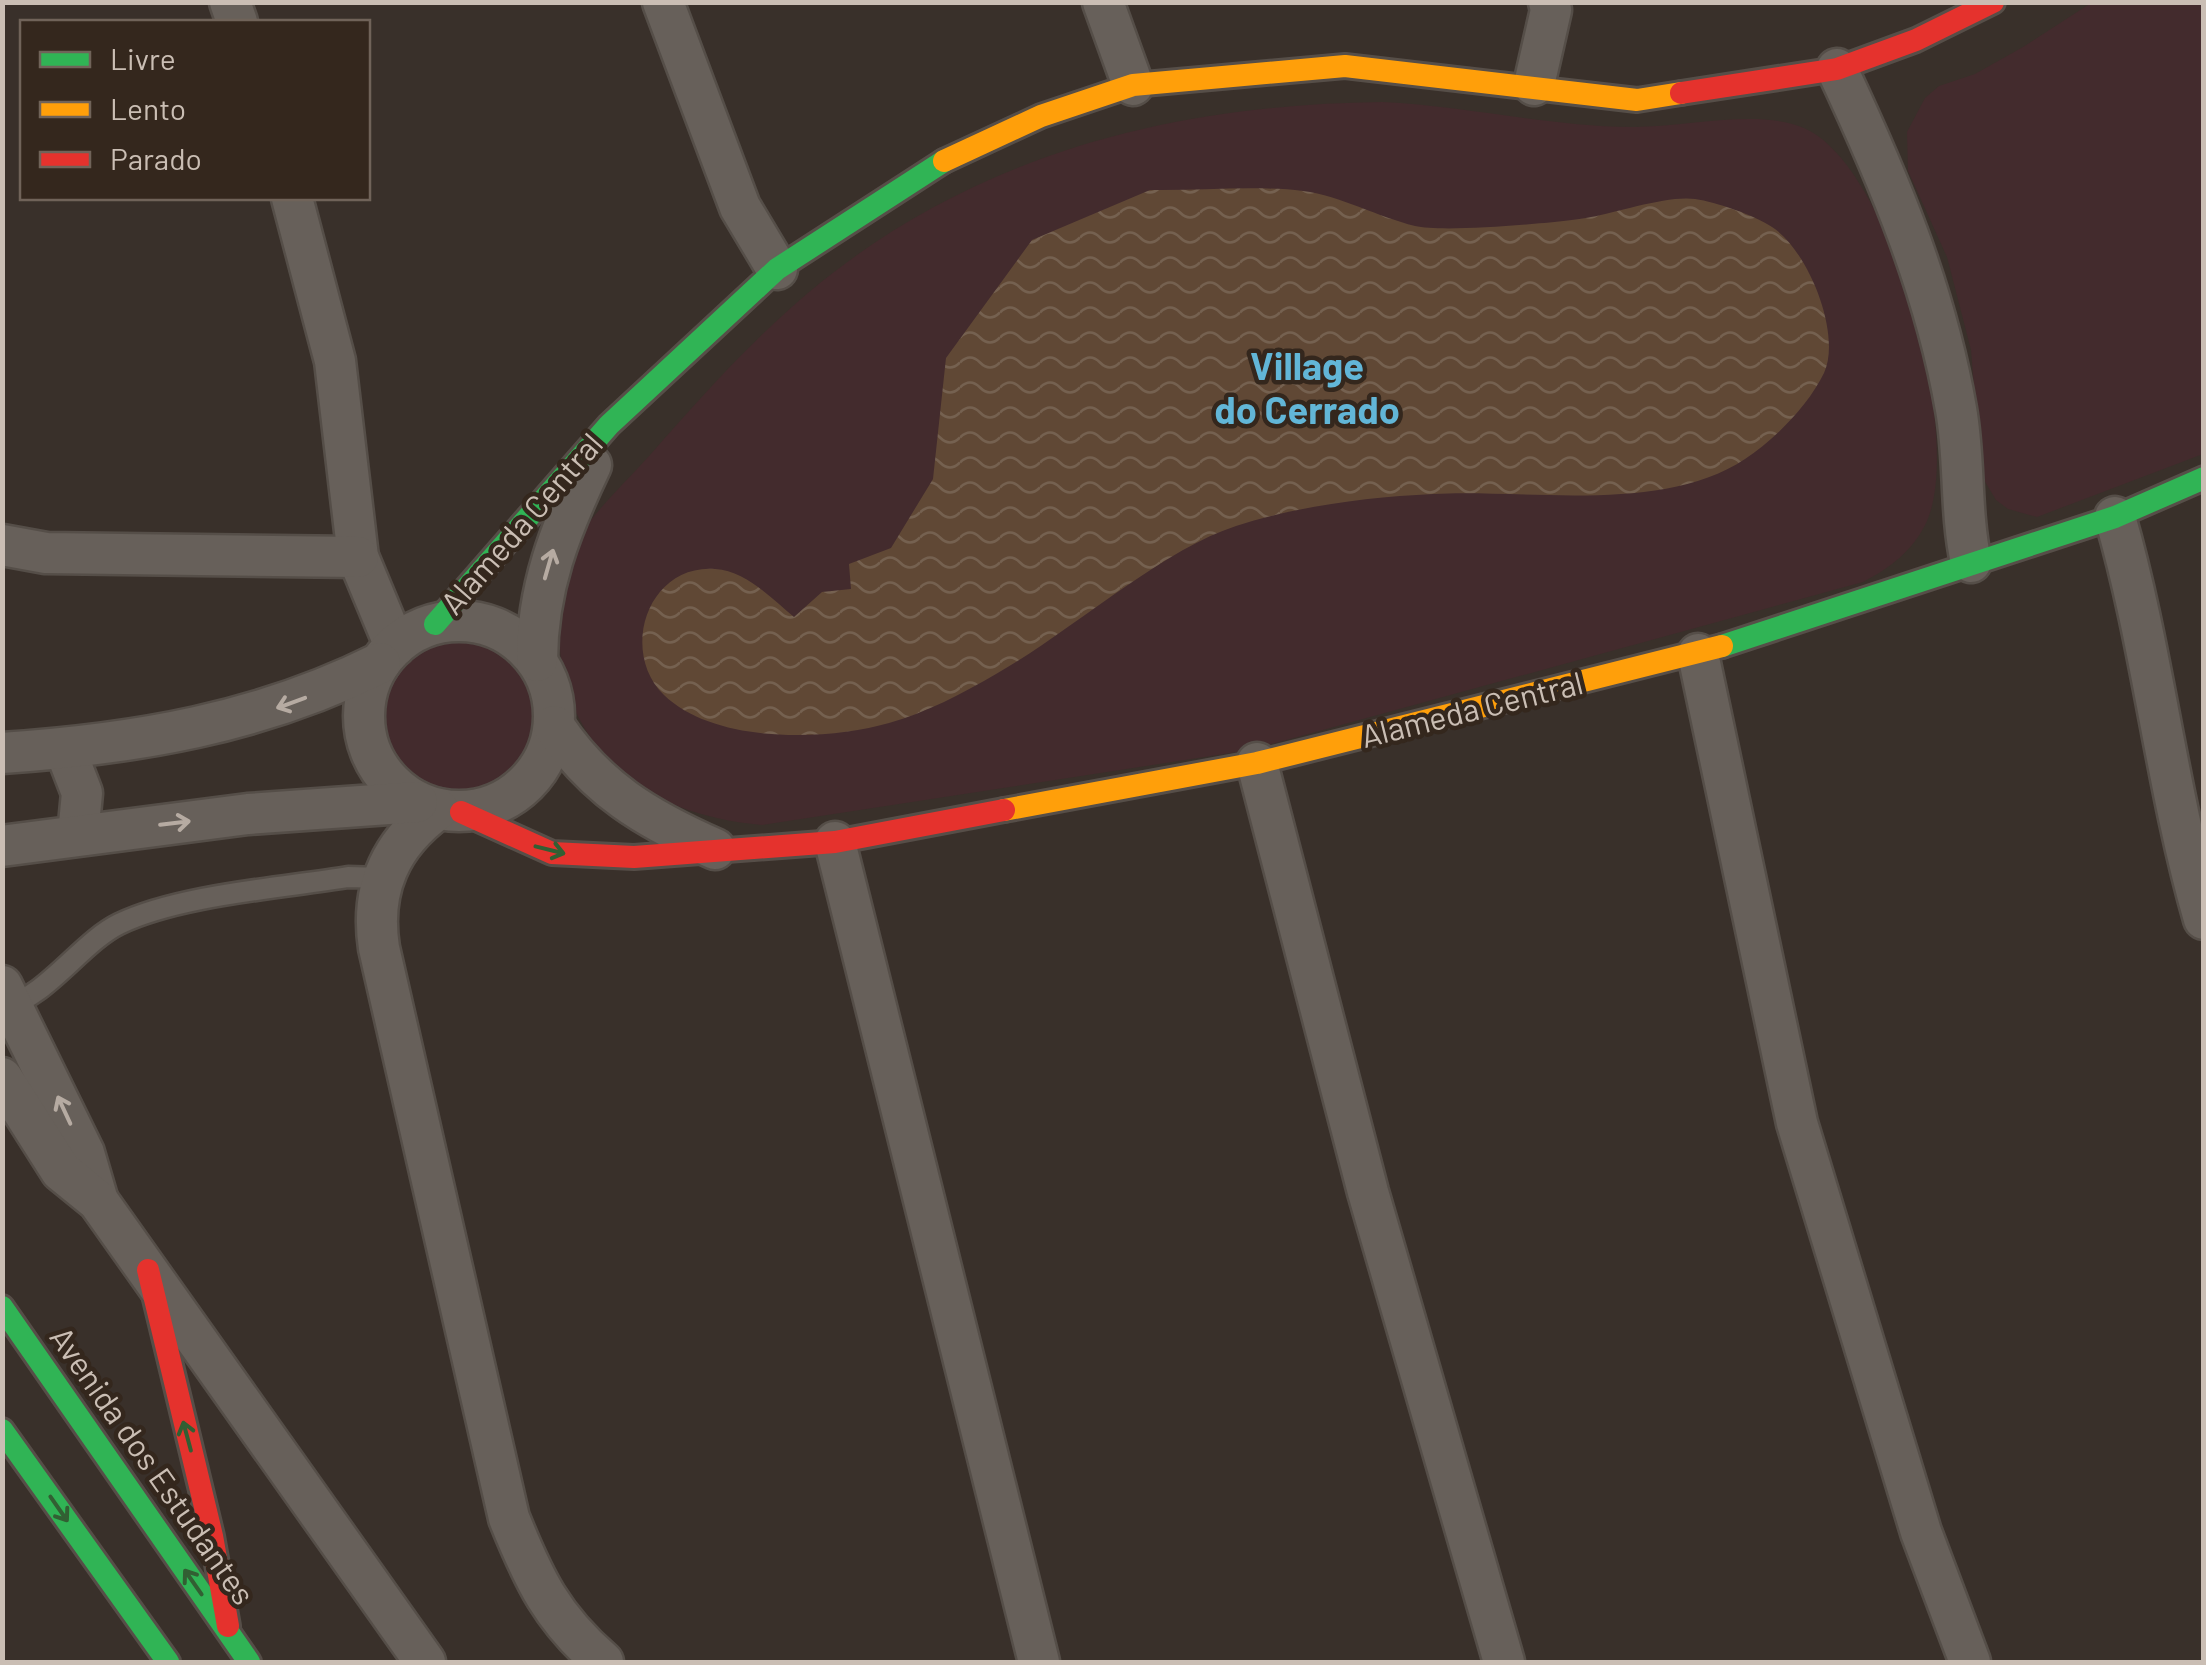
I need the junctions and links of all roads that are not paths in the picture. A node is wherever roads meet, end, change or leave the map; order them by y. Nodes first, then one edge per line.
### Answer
1 (662, 2) edge
2 (1103, 2) edge
3 (1549, 2) edge
4 (1994, 2) edge
5 (1837, 69) junction
6 (1133, 84) junction
7 (1534, 85) junction
8 (293, 200) edge
9 (776, 270) junction
10 (610, 425) junction
11 (2204, 478) edge
12 (2115, 517) junction
13 (2, 544) edge
14 (358, 557) junction
15 (1971, 562) junction
16 (435, 624) junction
17 (388, 654) junction
18 (1698, 654) junction
19 (537, 660) junction
20 (554, 726) junction
21 (65, 748) junction
22 (2, 753) edge
23 (1257, 763) junction
24 (439, 808) junction
25 (78, 835) junction
26 (835, 842) junction
27 (2, 846) edge
28 (718, 851) junction
29 (382, 878) junction
30 (2204, 919) edge
31 (7, 999) edge
32 (2, 1078) edge
33 (98, 1201) junction
34 (148, 1270) junction
35 (2, 1307) edge
36 (2, 1430) edge
37 (229, 1634) junction
38 (168, 1662) edge
39 (249, 1662) edge
40 (425, 1662) edge
41 (603, 1662) edge
42 (1039, 1662) edge
43 (1504, 1662) edge
44 (1970, 1662) edge

1 - 9 street
2 - 6 street
3 - 7 street
4 - 5 street, Alameda Central
5 - 7 street, Alameda Central
5 - 15 street
6 - 7 street, Alameda Central
6 - 9 street, Alameda Central
8 - 14 street
9 - 10 street, Alameda Central
10 - 16 street, Alameda Central
19 -> 10 street, Alameda Central
11 - 12 street, Alameda Central
12 - 15 street, Alameda Central
12 - 30 street
13 - 14 street
14 - 17 street
15 - 18 street, Alameda Central
16 - 17 street
16 - 19 street
17 -> 21 street
17 - 24 street
18 - 23 street, Alameda Central
18 - 44 street
19 - 20 street
20 - 24 street
20 - 28 street
21 - 22 street
21 - 25 street
23 - 26 street, Alameda Central
23 - 43 street
25 -> 24 street
24 -> 28 street, Alameda Central
24 - 29 street
25 - 27 street
26 - 28 street, Alameda Central
26 - 42 street
29 - 31 lane
29 - 41 street
33 -> 31 street
32 - 33 street
33 - 34 street
37 -> 34 street
34 - 40 street
37 -> 35 street, Avenida dos Estudantes
36 -> 38 street
37 - 39 street, Avenida dos Estudantes

